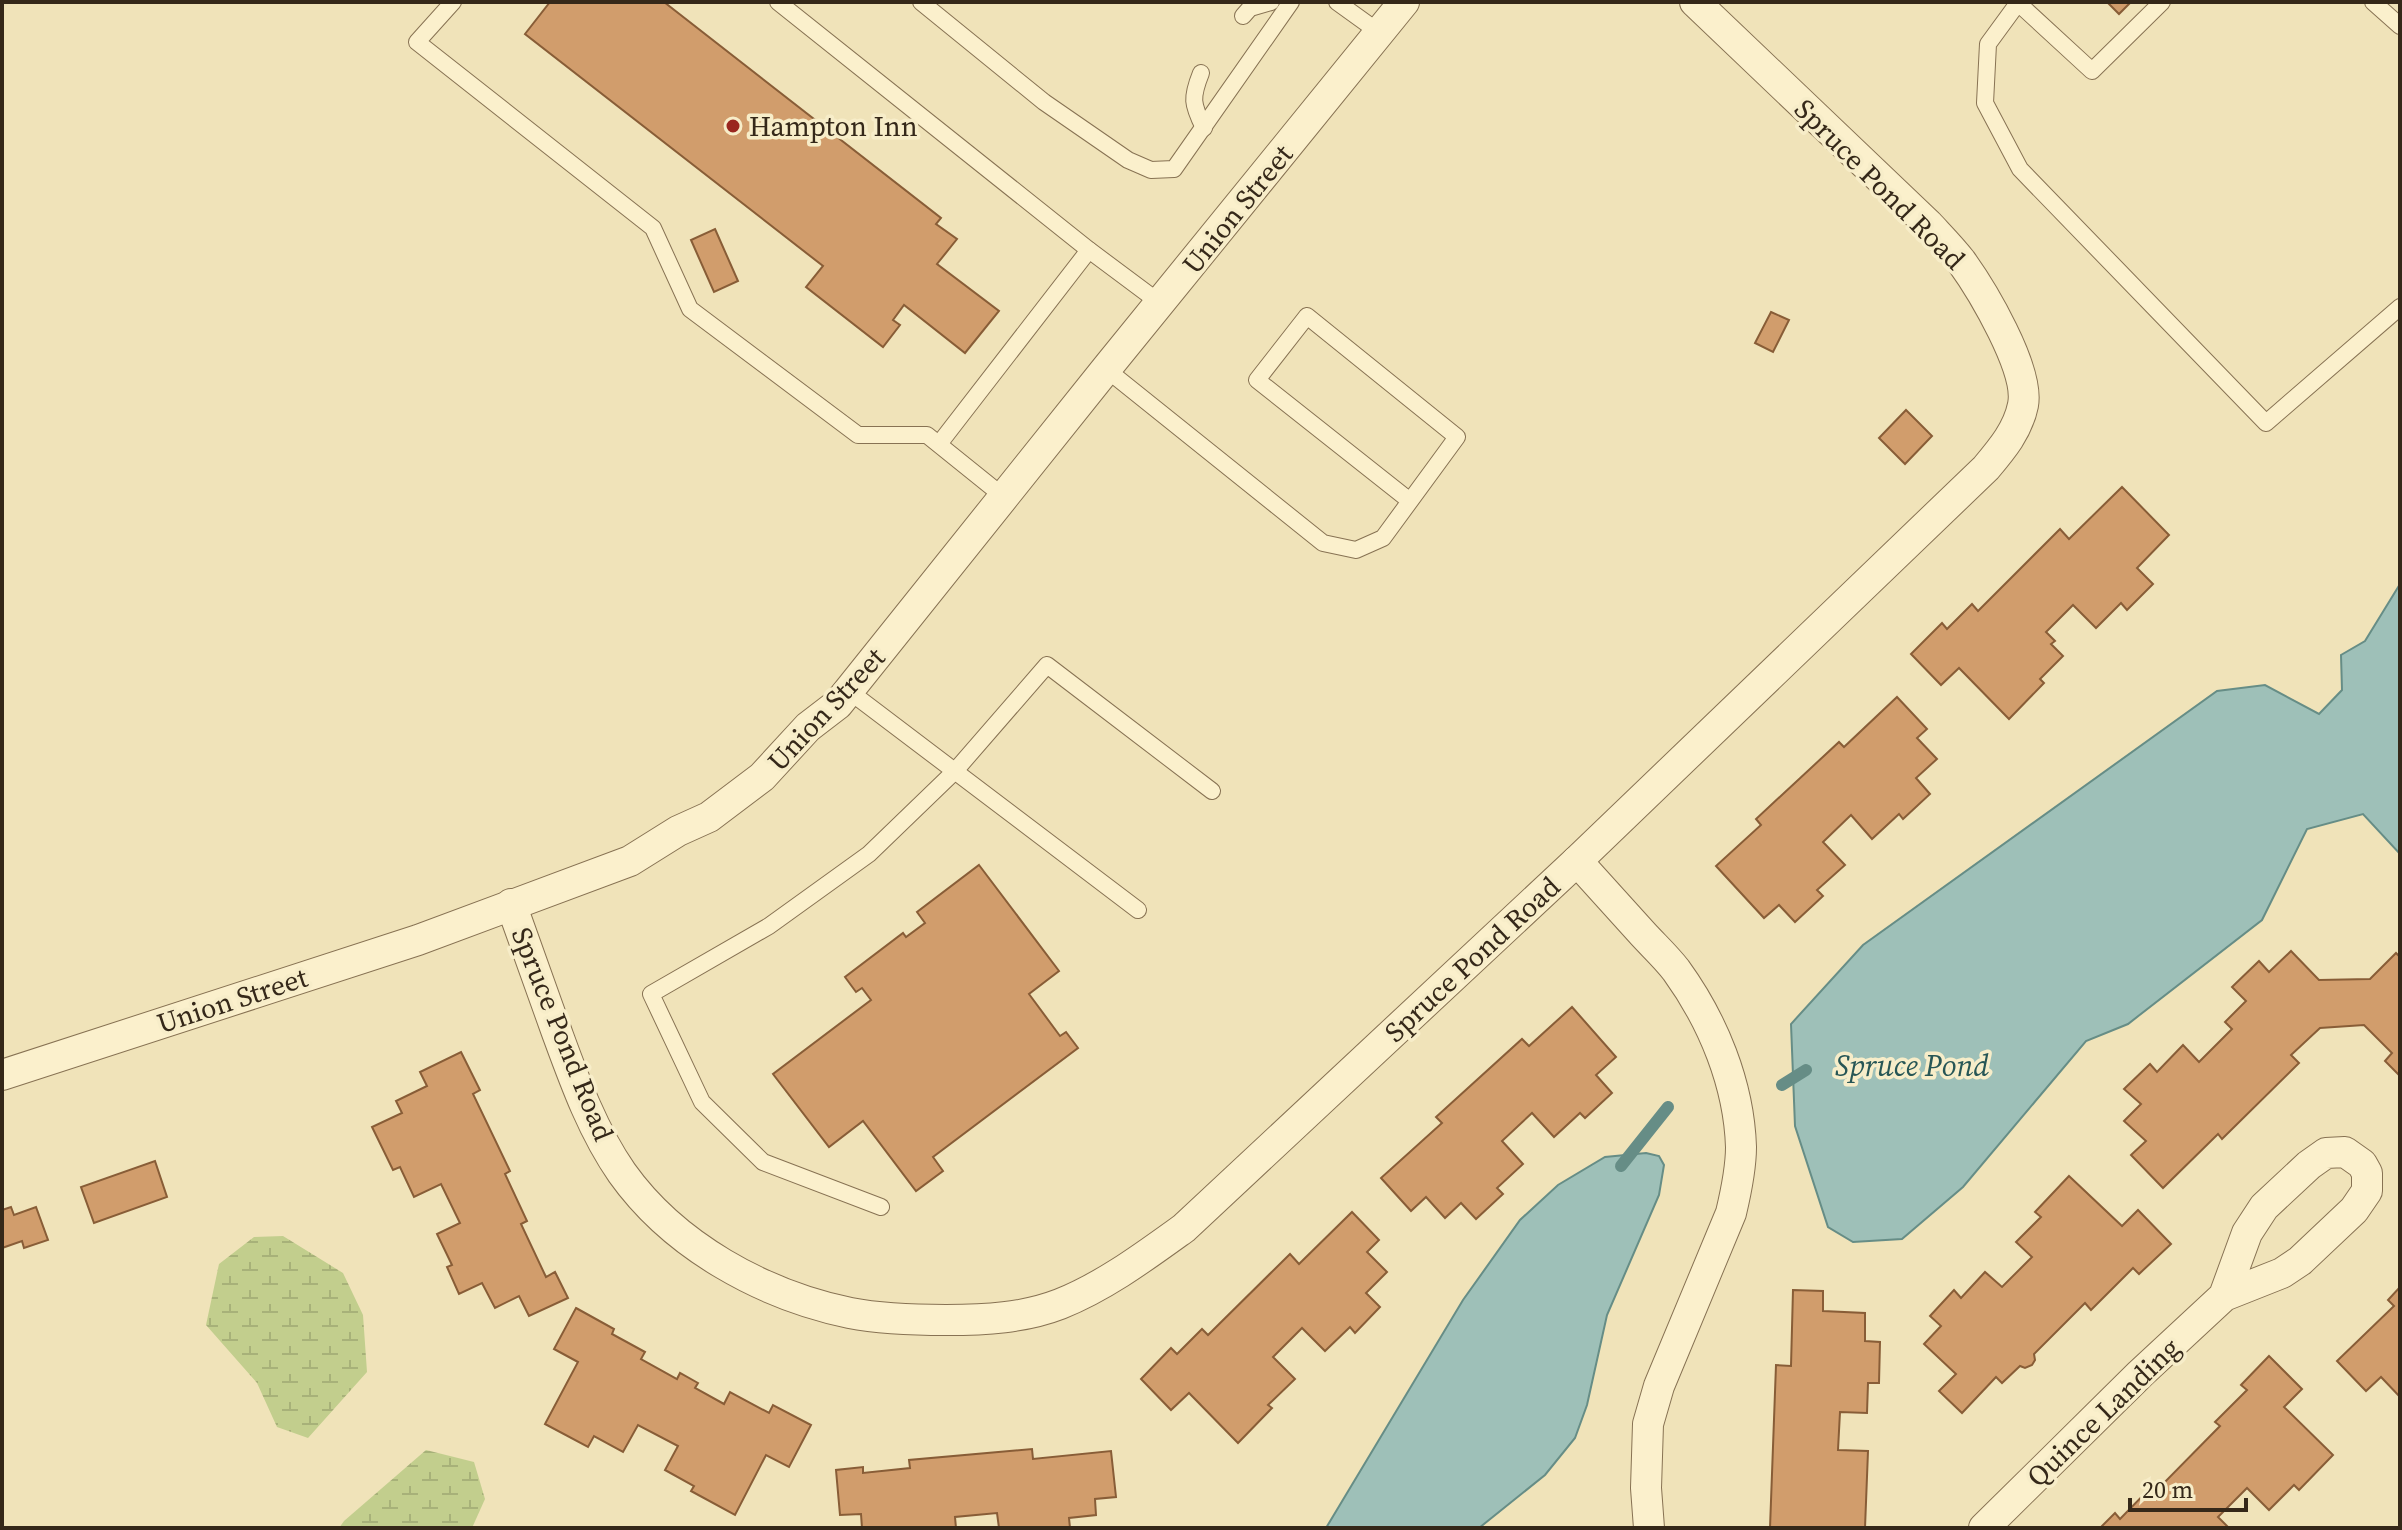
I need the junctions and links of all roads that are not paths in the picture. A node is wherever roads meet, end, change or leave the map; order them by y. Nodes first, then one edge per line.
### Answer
1 (453, 2) edge
2 (778, 2) edge
3 (921, 2) edge
4 (1271, 2) edge
5 (1291, 2) edge
6 (1337, 2) edge
7 (1404, 2) edge
8 (1695, 2) edge
9 (2018, 2) edge
10 (2162, 2) edge
11 (2373, 2) edge
12 (1243, 16) dead end
13 (2400, 26) edge
14 (1380, 33) junction
15 (1201, 73) dead end
16 (1204, 128) junction
17 (1089, 250) junction
18 (1160, 303) junction
19 (2400, 307) edge
20 (1106, 369) junction
21 (939, 444) junction
22 (1004, 497) junction
23 (1410, 501) junction
24 (849, 691) junction
25 (955, 771) junction
26 (1212, 791) dead end
27 (1577, 861) junction
28 (511, 904) junction
29 (1138, 910) dead end
30 (2, 1075) edge
31 (881, 1207) dead end
32 (2224, 1296) junction
33 (1649, 1528) edge
34 (1984, 1528) edge

1 - 21 lane
2 - 17 lane
3 - 16 lane
4 - 12 lane
5 - 16 lane
6 - 14 lane
7 - 14 street, Union Street
8 - 27 street, Spruce Pond Road
9 - 10 lane
9 - 19 lane
11 - 13 lane
14 - 18 street, Union Street
15 - 16 lane
17 - 18 lane
17 - 21 lane
18 - 20 street, Union Street
20 - 22 street, Union Street
20 - 23 lane
21 - 22 lane
22 - 24 street, Union Street
23 - 23 lane
24 - 25 lane
24 - 28 street, Union Street
25 - 26 lane
25 - 29 lane
25 - 31 lane
27 - 28 street, Spruce Pond Road
27 - 33 street
28 - 30 street, Union Street
32 - 32 street, Quince Landing
32 - 34 street, Quince Landing

